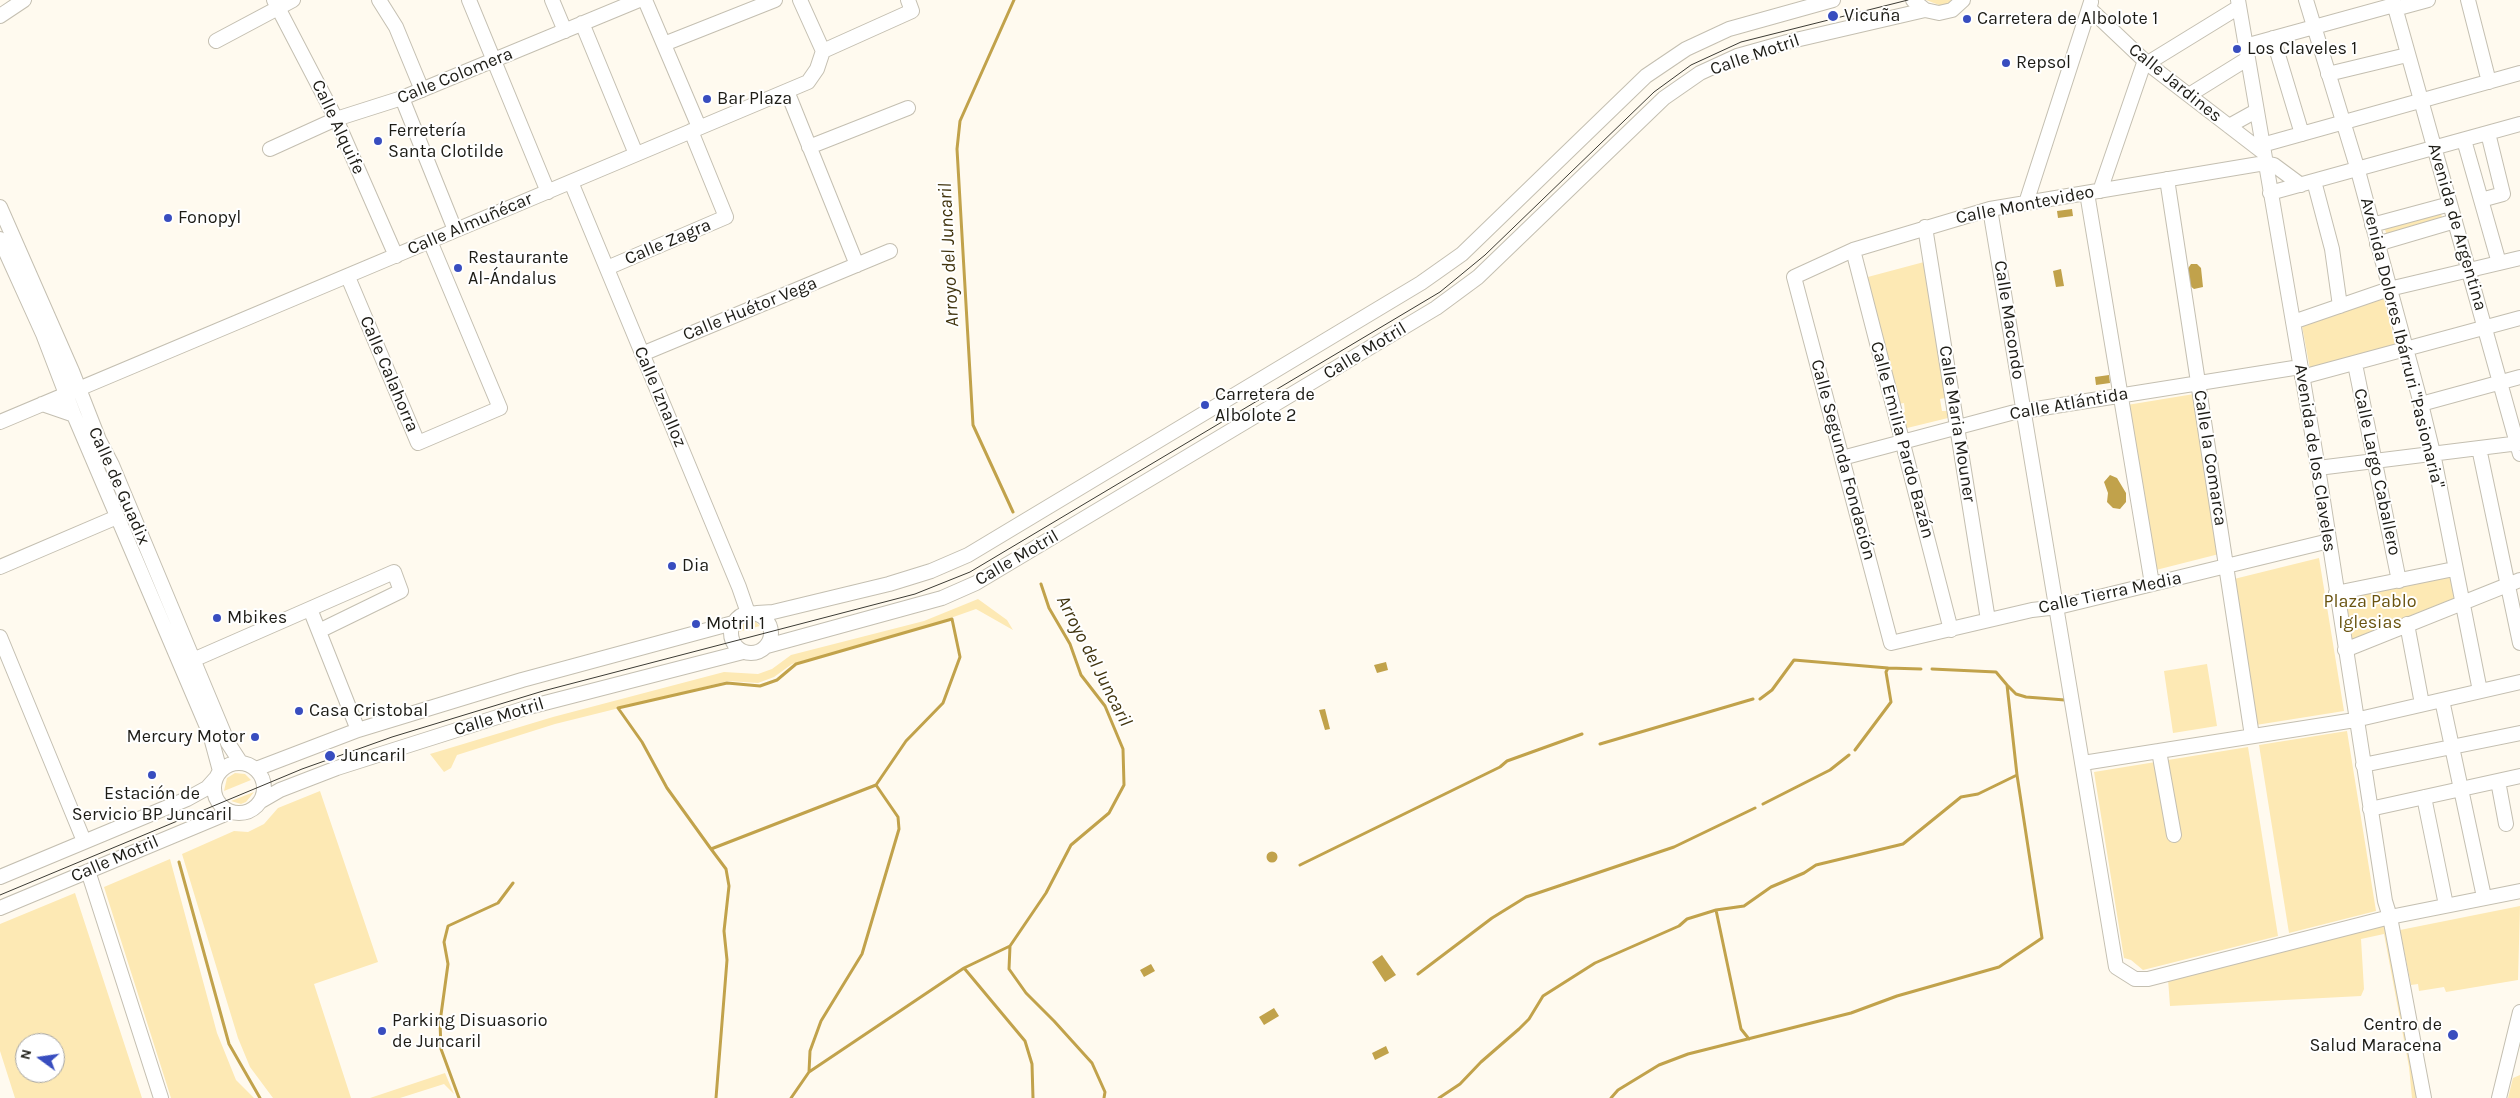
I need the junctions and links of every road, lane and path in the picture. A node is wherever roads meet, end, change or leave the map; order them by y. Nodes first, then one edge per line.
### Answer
1 (24, 0) edge
2 (293, 0) edge
3 (379, 0) edge
4 (469, 0) edge
5 (552, 0) edge
6 (639, 0) edge
7 (645, 0) edge
8 (774, 0) edge
9 (800, 0) edge
10 (908, 0) edge
11 (1833, 0) edge
12 (1913, 0) edge
13 (2306, 0) edge
14 (2428, 0) edge
15 (2468, 0) edge
16 (1964, 1) edge
17 (276, 4) edge
18 (2090, 4) edge
19 (2238, 4) edge
20 (2394, 5) edge
21 (1925, 10) junction
22 (0, 16) edge
23 (582, 23) junction
24 (2314, 28) junction
25 (565, 30) junction
26 (2273, 38) junction
27 (216, 42) dead end
28 (664, 44) junction
29 (823, 51) junction
30 (2246, 52) junction
31 (2407, 54) junction
32 (494, 60) junction
33 (2147, 63) junction
34 (2520, 73) edge
35 (2328, 74) junction
36 (2489, 82) junction
37 (422, 90) junction
38 (787, 91) junction
39 (2189, 96) junction
40 (402, 98) junction
41 (2422, 101) junction
42 (908, 108) dead end
43 (2256, 111) junction
44 (336, 119) junction
45 (2343, 123) junction
46 (2520, 124) edge
47 (2229, 126) junction
48 (695, 129) junction
49 (2488, 133) junction
50 (2302, 134) junction
51 (2464, 140) junction
52 (809, 147) junction
53 (2434, 147) junction
54 (270, 149) dead end
55 (636, 154) junction
56 (2264, 154) junction
57 (2357, 167) junction
58 (2167, 179) junction
59 (571, 182) junction
60 (2307, 183) junction
61 (548, 192) junction
62 (2093, 192) junction
63 (2270, 193) junction
64 (2481, 200) junction
65 (2026, 203) junction
66 (2450, 204) junction
67 (0, 207) edge
68 (1990, 209) junction
69 (2455, 222) junction
70 (2372, 225) junction
71 (1925, 227) junction
72 (456, 230) junction
73 (0, 240) edge
74 (430, 242) junction
75 (2377, 244) junction
76 (1853, 250) junction
77 (890, 251) dead end
78 (396, 256) junction
79 (2520, 258) edge
80 (2499, 263) junction
81 (857, 265) junction
82 (607, 268) junction
83 (2469, 271) junction
84 (348, 277) junction
85 (1794, 277) joint
86 (2389, 289) junction
87 (2340, 306) junction
88 (2520, 318) edge
89 (2293, 322) junction
90 (2485, 328) junction
91 (2406, 349) junction
92 (642, 354) junction
93 (2355, 364) junction
94 (72, 371) junction
95 (2301, 372) junction
96 (2520, 377) edge
97 (99, 380) junction
98 (2500, 382) junction
99 (2198, 383) junction
100 (72, 391) junction
101 (2120, 396) junction
102 (42, 404) junction
103 (2421, 404) junction
104 (2024, 411) junction
105 (74, 415) junction
106 (0, 422) edge
107 (1957, 427) junction
108 (1903, 442) junction
109 (2519, 446) edge
110 (2479, 448) junction
111 (2433, 453) junction
112 (1842, 458) junction
113 (2376, 460) junction
114 (2318, 468) junction
115 (117, 517) junction
116 (2329, 541) junction
117 (2227, 566) junction
118 (0, 567) edge
119 (2454, 569) junction
120 (2399, 581) junction
121 (2514, 582) edge
122 (2152, 584) junction
123 (2336, 593) junction
124 (2462, 602) junction
125 (2058, 608) junction
126 (310, 609) junction
127 (752, 613) junction
128 (1988, 620) junction
129 (733, 623) junction
130 (2408, 624) junction
131 (1951, 630) junction
132 (320, 631) junction
133 (0, 637) edge
134 (1891, 643) joint
135 (2520, 643) edge
136 (767, 646) junction
137 (2345, 650) junction
138 (743, 652) junction
139 (193, 660) junction
140 (2520, 682) edge
141 (2480, 691) junction
142 (2442, 700) junction
143 (2422, 704) junction
144 (2355, 720) junction
145 (358, 730) junction
146 (2520, 733) edge
147 (2252, 736) junction
148 (2452, 747) junction
149 (2159, 751) junction
150 (241, 763) junction
151 (2083, 763) junction
152 (2363, 765) junction
153 (256, 769) junction
154 (218, 775) junction
155 (2520, 776) edge
156 (2498, 781) junction
157 (2461, 789) junction
158 (2424, 797) junction
159 (261, 801) junction
160 (2370, 809) junction
161 (230, 812) junction
162 (2506, 824) dead end
163 (2174, 835) dead end
164 (84, 841) junction
165 (88, 871) junction
166 (0, 877) edge
167 (2520, 891) edge
168 (2484, 898) junction
169 (2446, 905) junction
170 (0, 908) edge
171 (2390, 917) junction
172 (2520, 1012) edge
173 (161, 1098) edge
174 (2424, 1098) edge
175 (2499, 1098) edge

1 - 22 street
2 - 17 street
3 - 37 street
4 - 32 street
5 - 25 street
6 - 23 street, Calle Colomera
7 - 28 street
8 - 28 street
9 - 29 street
10 - 29 street
11 - 127 street, Calle Motril
12 - 21 street
13 - 24 street, Avenida Dolores Ibárruri "Pasionaria"
14 - 20 street
15 - 36 street
16 - 21 street, Calle Motril
17 - 27 street
17 - 44 street, Calle Alquife
18 - 33 street, Calle Jardines
18 - 65 street
19 - 30 street, Avenida de los Claveles
19 - 33 street
20 - 24 street
20 - 31 street, Avenida de Argentina
21 - 136 street, Calle Motril
23 - 25 street, Calle Colomera
23 - 55 street
24 - 26 street
24 - 35 street, Avenida Dolores Ibárruri "Pasionaria"
25 - 32 street, Calle Colomera
26 - 30 street
26 - 50 street
28 - 48 street
29 - 38 street, Calle Almuñécar
30 - 39 street
30 - 43 street, Avenida de los Claveles
31 - 35 street
31 - 41 street, Avenida de Argentina
32 - 37 street, Calle Colomera
32 - 61 street
33 - 39 street, Calle Jardines
33 - 62 street
34 - 36 street, Calle Montevideo
35 - 45 street, Avenida Dolores Ibárruri "Pasionaria"
36 - 41 street, Calle Montevideo
37 - 40 street, Calle Colomera
38 - 48 street, Calle Almuñécar
38 - 52 street
39 - 47 street, Calle Jardines
40 - 44 street, Calle Colomera
40 - 72 street
41 - 45 street, Calle Montevideo
41 - 53 street, Avenida de Argentina
42 - 52 street
43 - 47 street
43 - 56 street, Avenida de los Claveles
44 - 54 street, Calle Colomera
44 - 78 street, Calle Alquife
45 - 50 street, Calle Montevideo
45 - 57 street, Avenida Dolores Ibárruri "Pasionaria"
46 - 49 street
47 - 56 street, Calle Jardines
48 - 55 street, Calle Almuñécar
48 - 82 street, Calle Zagra
49 - 51 street
49 - 64 street
50 - 56 street, Calle Montevideo
51 - 53 street
51 - 64 street
52 - 81 street
53 - 57 street
53 - 66 street, Avenida de Argentina
55 - 59 street, Calle Almuñécar
56 - 58 street, Calle Montevideo
56 - 60 street, Calle Jardines
56 - 63 street, Avenida de los Claveles
57 - 60 street
57 - 70 street, Avenida Dolores Ibárruri "Pasionaria"
58 - 62 street, Calle Montevideo
58 - 99 street, Calle la Comarca
59 - 61 street, Calle Almuñécar
59 - 82 street, Calle Iznalloz
60 - 63 street
60 - 87 street
61 - 72 street, Calle Almuñécar
62 - 65 street, Calle Montevideo
62 - 101 street
63 - 89 street, Avenida de los Claveles
64 - 80 street
65 - 68 street, Calle Montevideo
66 - 69 street, Avenida de Argentina
66 - 70 street
67 - 94 street, Calle de Guadix
68 - 71 street, Calle Montevideo
68 - 104 street, Calle Macondo
69 - 75 street
69 - 83 street, Avenida de Argentina
70 - 75 street, Avenida Dolores Ibárruri "Pasionaria"
71 - 76 street, Calle Montevideo
71 - 107 street, Calle Maria Mouner
72 - 74 street, Calle Almuñécar
73 - 100 street, Calle de Guadix
74 - 78 street, Calle Almuñécar
74 - 84 street, Calle Calahorra
75 - 86 street, Avenida Dolores Ibárruri "Pasionaria"
76 - 85 street, Calle Montevideo
76 - 108 street, Calle Emilia Pardo Bazán
77 - 81 street, Calle Huétor Vega
78 - 84 street, Calle Almuñécar
79 - 80 street
80 - 83 street
81 - 92 street, Calle Huétor Vega
82 - 92 street, Calle Iznalloz
83 - 86 street
83 - 90 street, Avenida de Argentina
84 - 97 street, Calle Almuñécar
85 - 112 street, Calle Segunda Fondación
86 - 87 street
86 - 91 street, Avenida Dolores Ibárruri "Pasionaria"
87 - 89 street
88 - 90 street, Calle Atlántida
89 - 95 street, Avenida de los Claveles
90 - 91 street, Calle Atlántida
90 - 98 street, Avenida de Argentina
91 - 93 street, Calle Atlántida
91 - 103 street, Avenida Dolores Ibárruri "Pasionaria"
92 - 127 street, Calle Iznalloz
93 - 95 street, Calle Atlántida
93 - 113 street, Calle Largo Caballero
94 - 97 street
94 - 100 street, Calle de Guadix
95 - 99 street, Calle Atlántida
95 - 114 street, Avenida de los Claveles
96 - 98 street
97 - 100 street, Calle Almuñécar
98 - 103 street
98 - 109 street, Avenida de Argentina
99 - 101 street, Calle Atlántida
99 - 117 street, Calle la Comarca
100 - 102 street, Calle Almuñécar
100 - 105 street, Calle de Guadix
100 - 139 street, Calle de Guadix
101 - 104 street, Calle Atlántida
101 - 122 street
102 - 105 street
102 - 106 street, Calle Almuñécar
103 - 111 street, Avenida Dolores Ibárruri "Pasionaria"
104 - 107 street, Calle Atlántida
104 - 125 street, Calle Macondo
105 - 115 street, Calle de Guadix
107 - 108 street, Calle Atlántida
107 - 128 street, Calle Maria Mouner
108 - 112 street, Calle Atlántida
108 - 131 street, Calle Emilia Pardo Bazán
109 - 110 street
110 - 111 street
110 - 121 street
111 - 113 street
111 - 119 street, Avenida Dolores Ibárruri "Pasionaria"
112 - 134 street, Calle Segunda Fondación
113 - 114 street
113 - 120 street, Calle Largo Caballero
114 - 116 street, Avenida de los Claveles
115 - 118 street
115 - 154 street, Calle de Guadix
116 - 117 street, Calle Tierra Media
116 - 123 street, Avenida de los Claveles
117 - 122 street, Calle Tierra Media
117 - 147 street, Calle la Comarca
119 - 120 street
119 - 124 street, Avenida Dolores Ibárruri "Pasionaria"
120 - 123 street
121 - 124 street
121 - 135 street
122 - 125 street, Calle Tierra Media
123 - 137 street, Avenida de los Claveles
124 - 130 street
124 - 141 street, Avenida Dolores Ibárruri "Pasionaria"
125 - 128 street, Calle Tierra Media
125 - 151 street, Calle Macondo
126 - 132 street
126 - 132 street
126 - 139 street
127 - 129 street
127 - 136 street
128 - 131 street, Calle Tierra Media
129 - 138 street
129 - 145 street, Calle Motril
130 - 137 street
130 - 143 street
131 - 134 street, Calle Tierra Media
132 - 145 street
133 - 164 street
136 - 138 street
137 - 144 street, Avenida de los Claveles
138 - 159 street, Calle Motril
139 - 150 street, Calle de Guadix
140 - 141 street
141 - 142 street
142 - 143 street
142 - 148 street
143 - 144 street
144 - 147 street
144 - 152 street, Avenida de los Claveles
145 - 153 street, Calle Motril
146 - 148 street
147 - 149 street
148 - 152 street
148 - 157 street
149 - 151 street
149 - 163 street
150 - 153 street
150 - 154 street
151 - 171 street, Calle Macondo
152 - 160 street, Avenida de los Claveles
153 - 159 street
154 - 161 street
154 - 164 street, Calle Motril
155 - 156 street
156 - 157 street
156 - 162 street
157 - 158 street
157 - 168 street
158 - 160 street
158 - 169 street
159 - 161 street
160 - 171 street, Avenida de los Claveles
161 - 165 street, Calle Motril
164 - 166 street, Calle Motril
165 - 170 street, Calle Motril
165 - 173 street
167 - 168 street
168 - 169 street
169 - 171 street
171 - 174 street, Avenida de los Claveles
172 - 175 street

